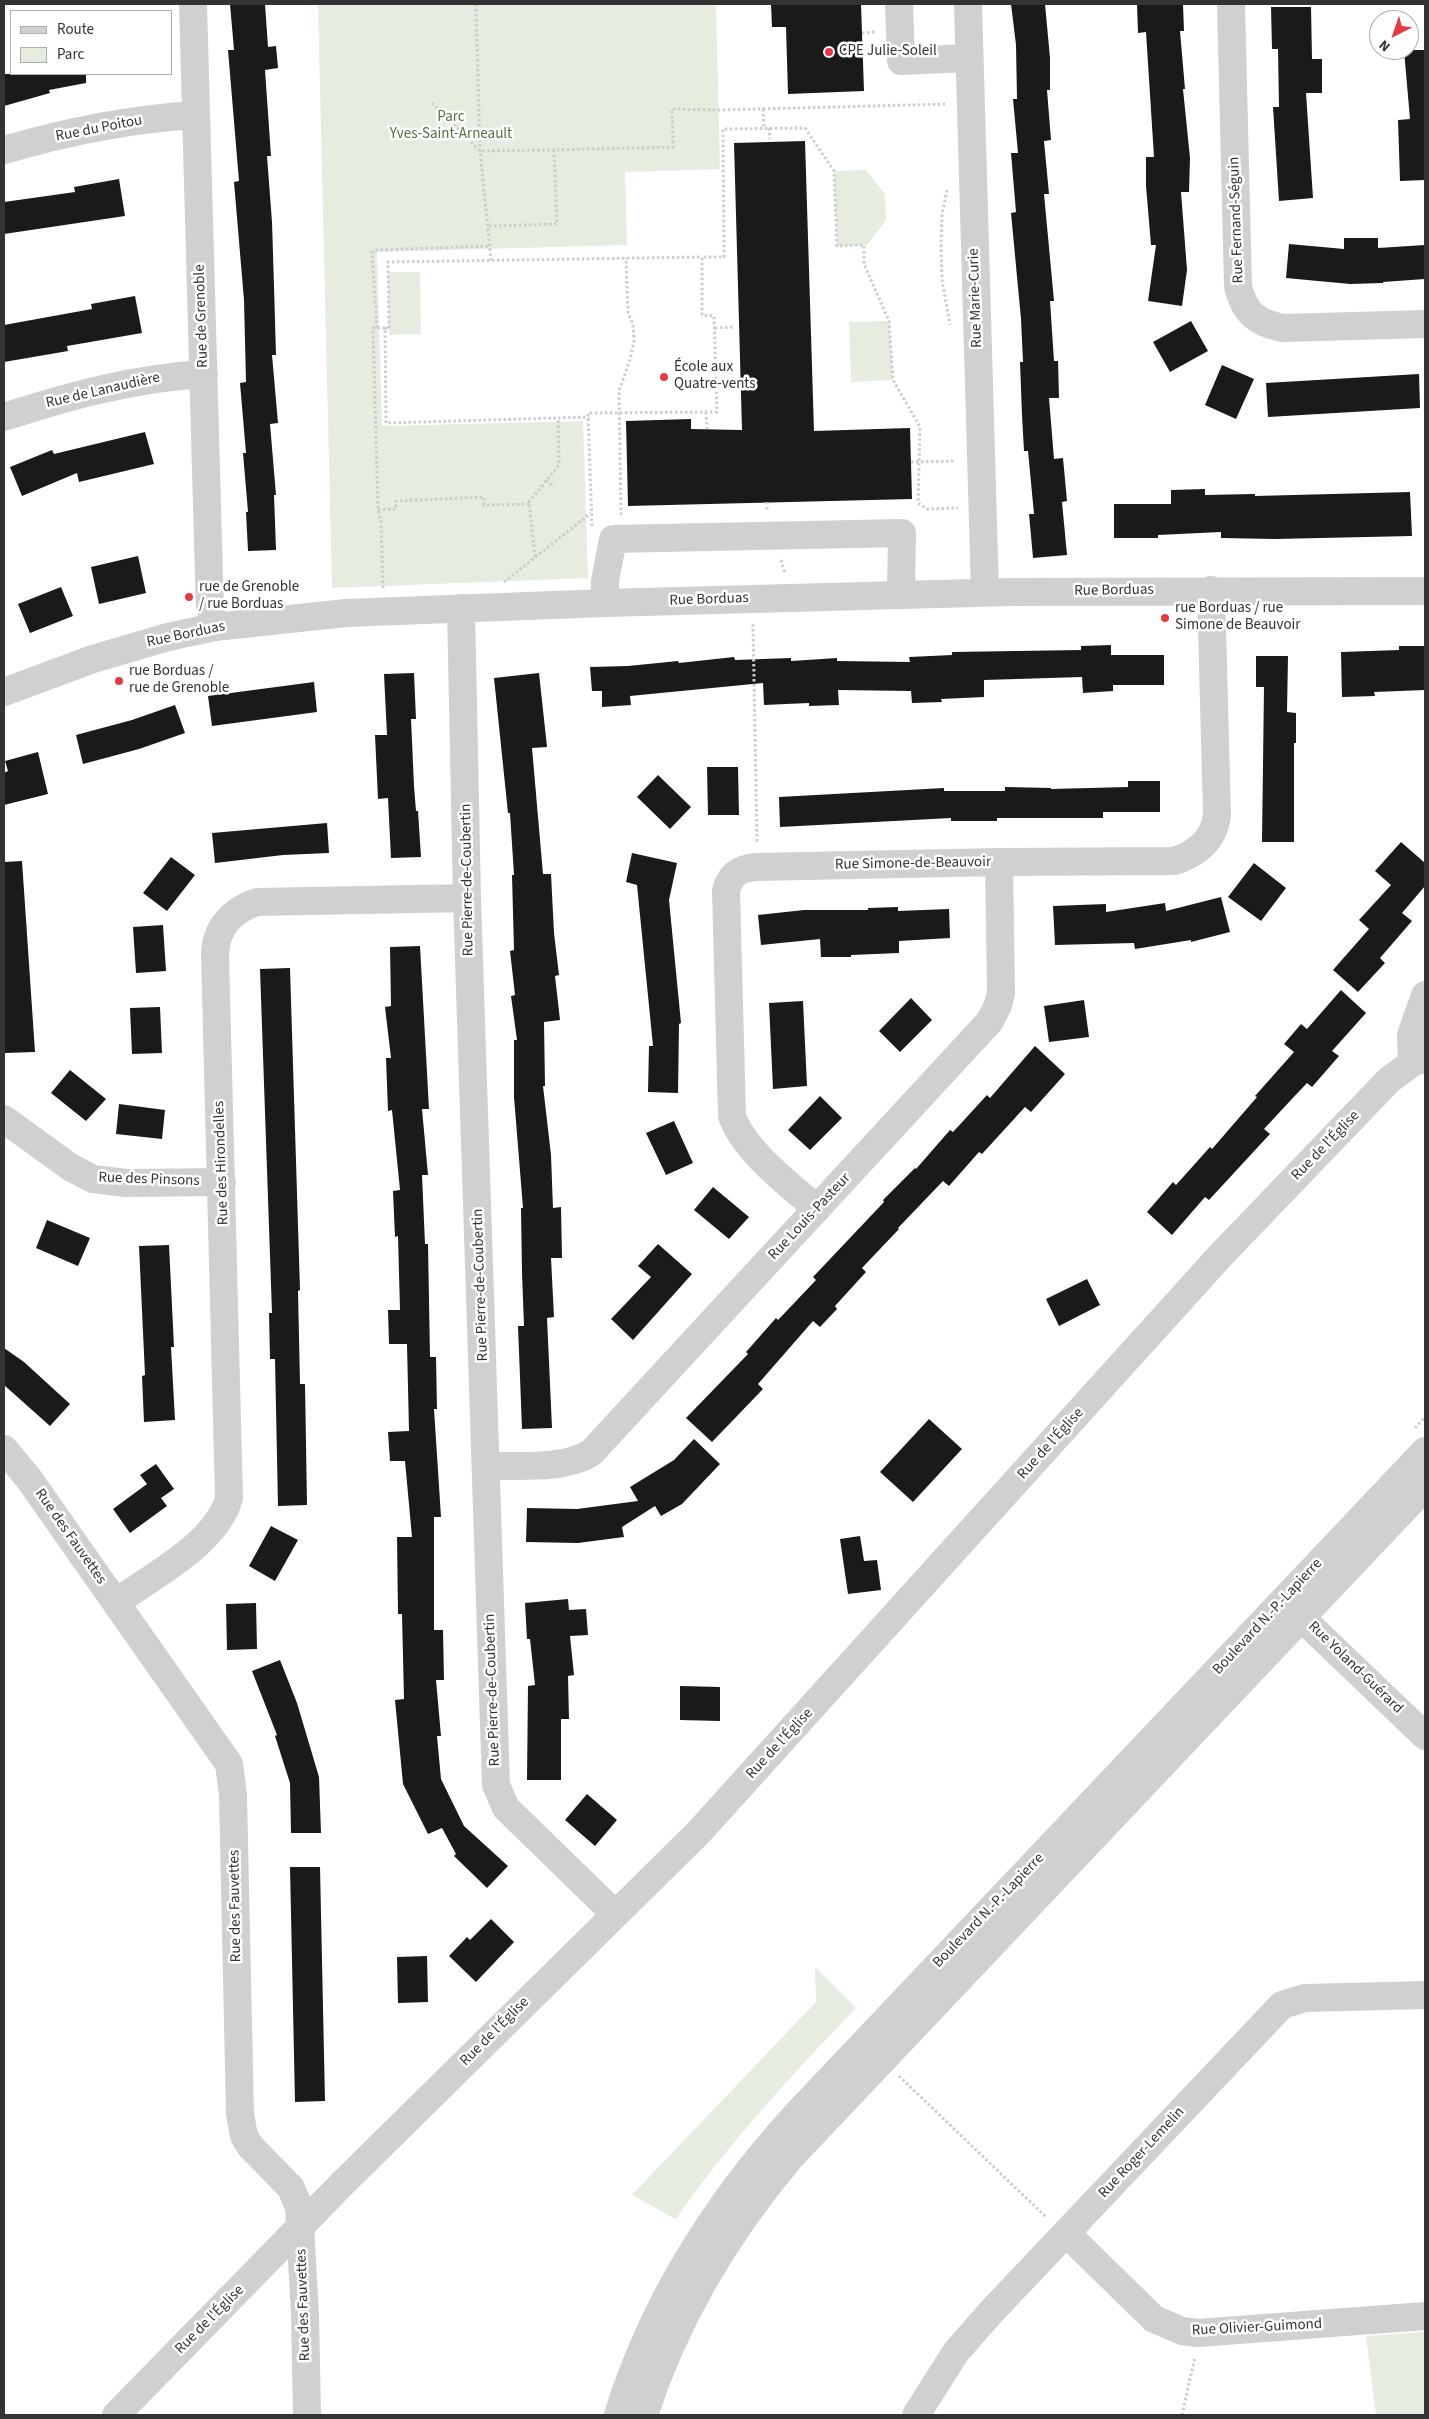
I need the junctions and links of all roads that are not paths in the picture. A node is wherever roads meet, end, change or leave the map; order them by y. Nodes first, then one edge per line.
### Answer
1 (193, 4) edge
2 (900, 4) edge
3 (968, 4) edge
4 (1231, 4) edge
5 (969, 58) junction
6 (195, 115) junction
7 (4, 150) edge
8 (1425, 324) edge
9 (204, 374) junction
10 (4, 417) edge
11 (1211, 590) junction
12 (1425, 590) edge
13 (985, 592) junction
14 (901, 595) junction
15 (605, 603) junction
16 (462, 608) junction
17 (215, 627) junction
18 (4, 692) edge
19 (998, 862) junction
20 (468, 898) junction
21 (1425, 995) edge
22 (1419, 1060) edge
23 (4, 1119) edge
24 (222, 1182) junction
25 (817, 1209) junction
26 (4, 1449) edge
27 (1425, 1451) edge
28 (487, 1466) junction
29 (1425, 1486) edge
30 (116, 1602) junction
31 (1292, 1609) junction
32 (1425, 1736) edge
33 (615, 1914) junction
34 (1425, 1995) edge
35 (301, 2227) junction
36 (1060, 2228) junction
37 (1425, 2316) edge
38 (116, 2415) edge
39 (307, 2415) edge
40 (618, 2415) edge
41 (644, 2415) edge
42 (916, 2415) edge

1 - 6 street, Rue de Grenoble
2 - 5 street
3 - 5 street, Rue Marie-Curie
4 - 8 street, Rue Fernand-Séguin
5 - 13 street, Rue Marie-Curie
6 - 7 street, Rue du Poitou
6 - 9 street, Rue de Grenoble
9 - 10 street, Rue de Lanaudière
9 - 17 street, Rue de Grenoble
11 - 12 street, Rue Borduas
11 - 13 street, Rue Borduas
11 - 19 street, Rue Simone-de-Beauvoir
13 - 14 street, Rue Borduas
14 - 15 street, Rue Borduas
14 - 15 street
15 - 16 street, Rue Borduas
16 - 17 street, Rue Borduas
16 - 20 street, Rue Pierre-de-Coubertin
17 - 18 street, Rue Borduas
19 - 25 street, Rue Louis-Pasteur
19 - 25 street, Rue Simone-de-Beauvoir
20 - 24 street, Rue des Hirondelles
20 - 28 street, Rue Pierre-de-Coubertin
21 - 22 street
22 - 33 street, Rue de l'Église
23 - 24 street, Rue des Pinsons
24 - 30 street, Rue des Hirondelles
25 - 28 street, Rue Louis-Pasteur
26 - 30 street, Rue des Fauvettes
27 - 31 street, Boulevard N.-P.-Lapierre
28 - 33 street, Rue Pierre-de-Coubertin
29 - 31 street, Boulevard N.-P.-Lapierre
30 - 35 street, Rue des Fauvettes
31 - 32 street, Rue Yoland-Guérard
31 - 40 street, Boulevard N.-P.-Lapierre
31 - 41 street, Boulevard N.-P.-Lapierre
33 - 35 street, Rue de l'Église
34 - 36 street, Rue Roger-Lemelin
35 - 38 street, Rue de l'Église
35 - 39 street, Rue des Fauvettes
36 - 37 street, Rue Olivier-Guimond
36 - 42 street, Rue Roger-Lemelin

